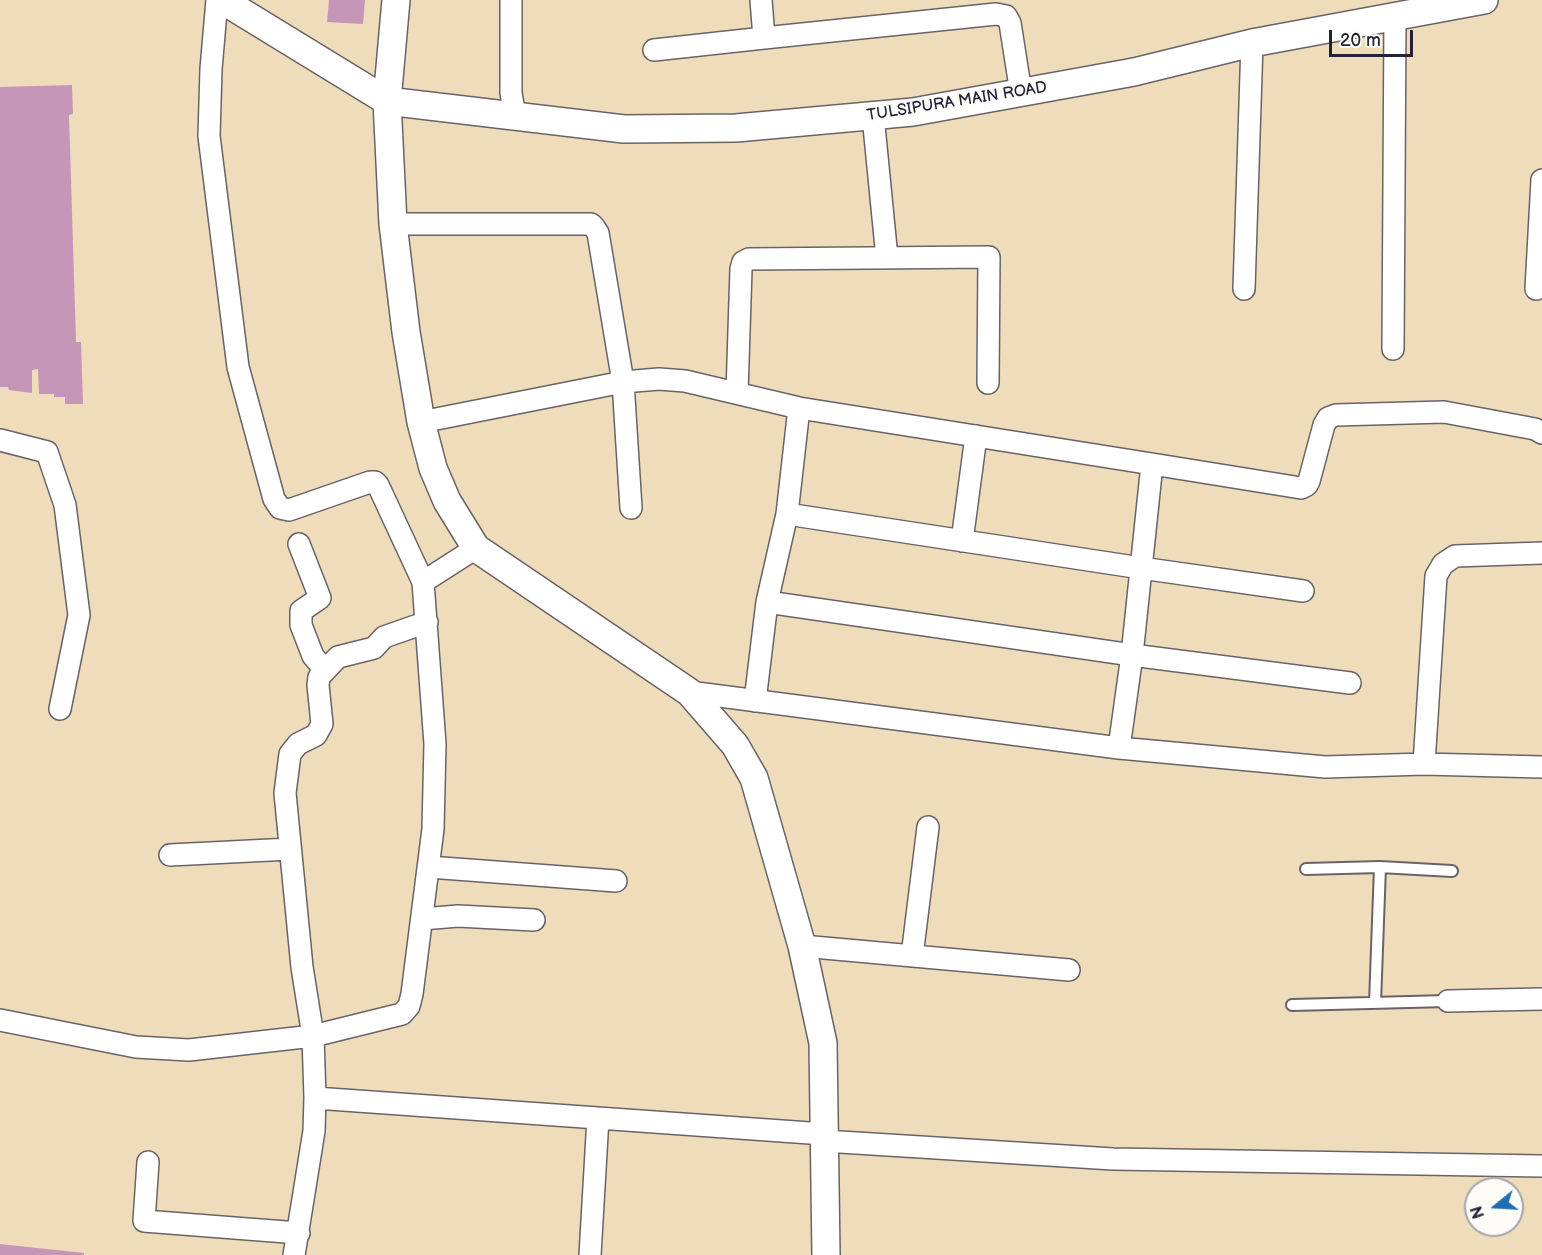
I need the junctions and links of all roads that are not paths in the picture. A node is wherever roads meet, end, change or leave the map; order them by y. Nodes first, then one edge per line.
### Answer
1 (217, 0) edge
2 (222, 0) edge
3 (396, 0) edge
4 (511, 0) edge
5 (761, 0) edge
6 (1484, 0) edge
7 (1408, 10) edge
8 (765, 38) junction
9 (1252, 43) junction
10 (654, 50) dead end
11 (1021, 93) junction
12 (387, 101) junction
13 (515, 116) junction
14 (873, 116) junction
15 (1542, 180) edge
16 (393, 224) junction
17 (887, 258) junction
18 (1244, 289) dead end
19 (1536, 289) dead end
20 (1393, 350) dead end
21 (623, 382) junction
22 (988, 383) dead end
23 (737, 393) junction
24 (799, 408) junction
25 (421, 422) junction
26 (1542, 433) edge
27 (976, 436) junction
28 (0, 440) edge
29 (1152, 464) junction
30 (632, 508) dead end
31 (787, 514) junction
32 (962, 541) junction
33 (299, 544) dead end
34 (476, 548) junction
35 (1542, 553) edge
36 (1141, 568) junction
37 (423, 582) junction
38 (1303, 591) dead end
39 (767, 602) junction
40 (427, 622) junction
41 (1132, 655) junction
42 (325, 670) junction
43 (1350, 683) dead end
44 (689, 692) junction
45 (755, 701) junction
46 (60, 709) dead end
47 (1119, 748) junction
48 (1424, 764) junction
49 (1542, 767) edge
50 (928, 827) dead end
51 (290, 849) junction
52 (170, 855) dead end
53 (429, 867) junction
54 (1380, 867) junction
55 (1306, 869) dead end
56 (1452, 871) dead end
57 (616, 881) dead end
58 (422, 919) junction
59 (534, 920) dead end
60 (802, 946) junction
61 (912, 956) junction
62 (1069, 970) dead end
63 (1542, 986) edge
64 (1542, 999) edge
65 (1448, 1001) joint
66 (1375, 1004) junction
67 (1292, 1005) dead end
68 (0, 1020) edge
69 (313, 1036) junction
70 (315, 1098) junction
71 (598, 1118) junction
72 (824, 1137) junction
73 (148, 1162) dead end
74 (1542, 1166) edge
75 (299, 1233) junction
76 (294, 1255) edge
77 (590, 1255) edge
78 (826, 1255) edge

1 - 37 street
2 - 12 street
3 - 12 street
4 - 13 street
5 - 8 street
6 - 7 street, TULSIPURA MAIN ROAD
7 - 9 street, TULSIPURA MAIN ROAD
7 - 20 street
8 - 10 street
8 - 11 street
9 - 11 street, TULSIPURA MAIN ROAD
9 - 18 street
11 - 14 street, TULSIPURA MAIN ROAD
12 - 13 street, TULSIPURA MAIN ROAD
12 - 16 street
13 - 14 street, TULSIPURA MAIN ROAD
14 - 17 street
15 - 19 street
16 - 21 street
16 - 25 street
17 - 22 street
17 - 23 street
21 - 23 street
21 - 25 street
21 - 30 street
23 - 24 street
24 - 27 street
24 - 31 street
25 - 34 street
26 - 29 street
27 - 29 street
27 - 32 street
28 - 46 street
29 - 36 street
31 - 32 street
31 - 39 street
32 - 36 street
33 - 42 street
34 - 37 street
34 - 44 street
35 - 48 street
36 - 38 street
36 - 41 street
37 - 40 street
39 - 41 street
39 - 45 street
40 - 42 street
40 - 53 street
41 - 43 street
41 - 47 street
42 - 51 street
44 - 45 street
44 - 60 street
45 - 47 street
47 - 48 street
48 - 49 street
50 - 61 street
51 - 52 street
51 - 69 street
53 - 57 street
53 - 58 street
54 - 55 lane
54 - 56 lane
54 - 66 lane
58 - 59 street
58 - 69 street
60 - 61 street
60 - 72 street
61 - 62 street
63 - 64 street
64 - 65 street
65 - 66 lane
66 - 67 lane
68 - 69 street
69 - 70 street
70 - 71 street
70 - 75 street
71 - 72 street
71 - 77 street
72 - 74 street
72 - 78 street
73 - 75 street
75 - 76 street

